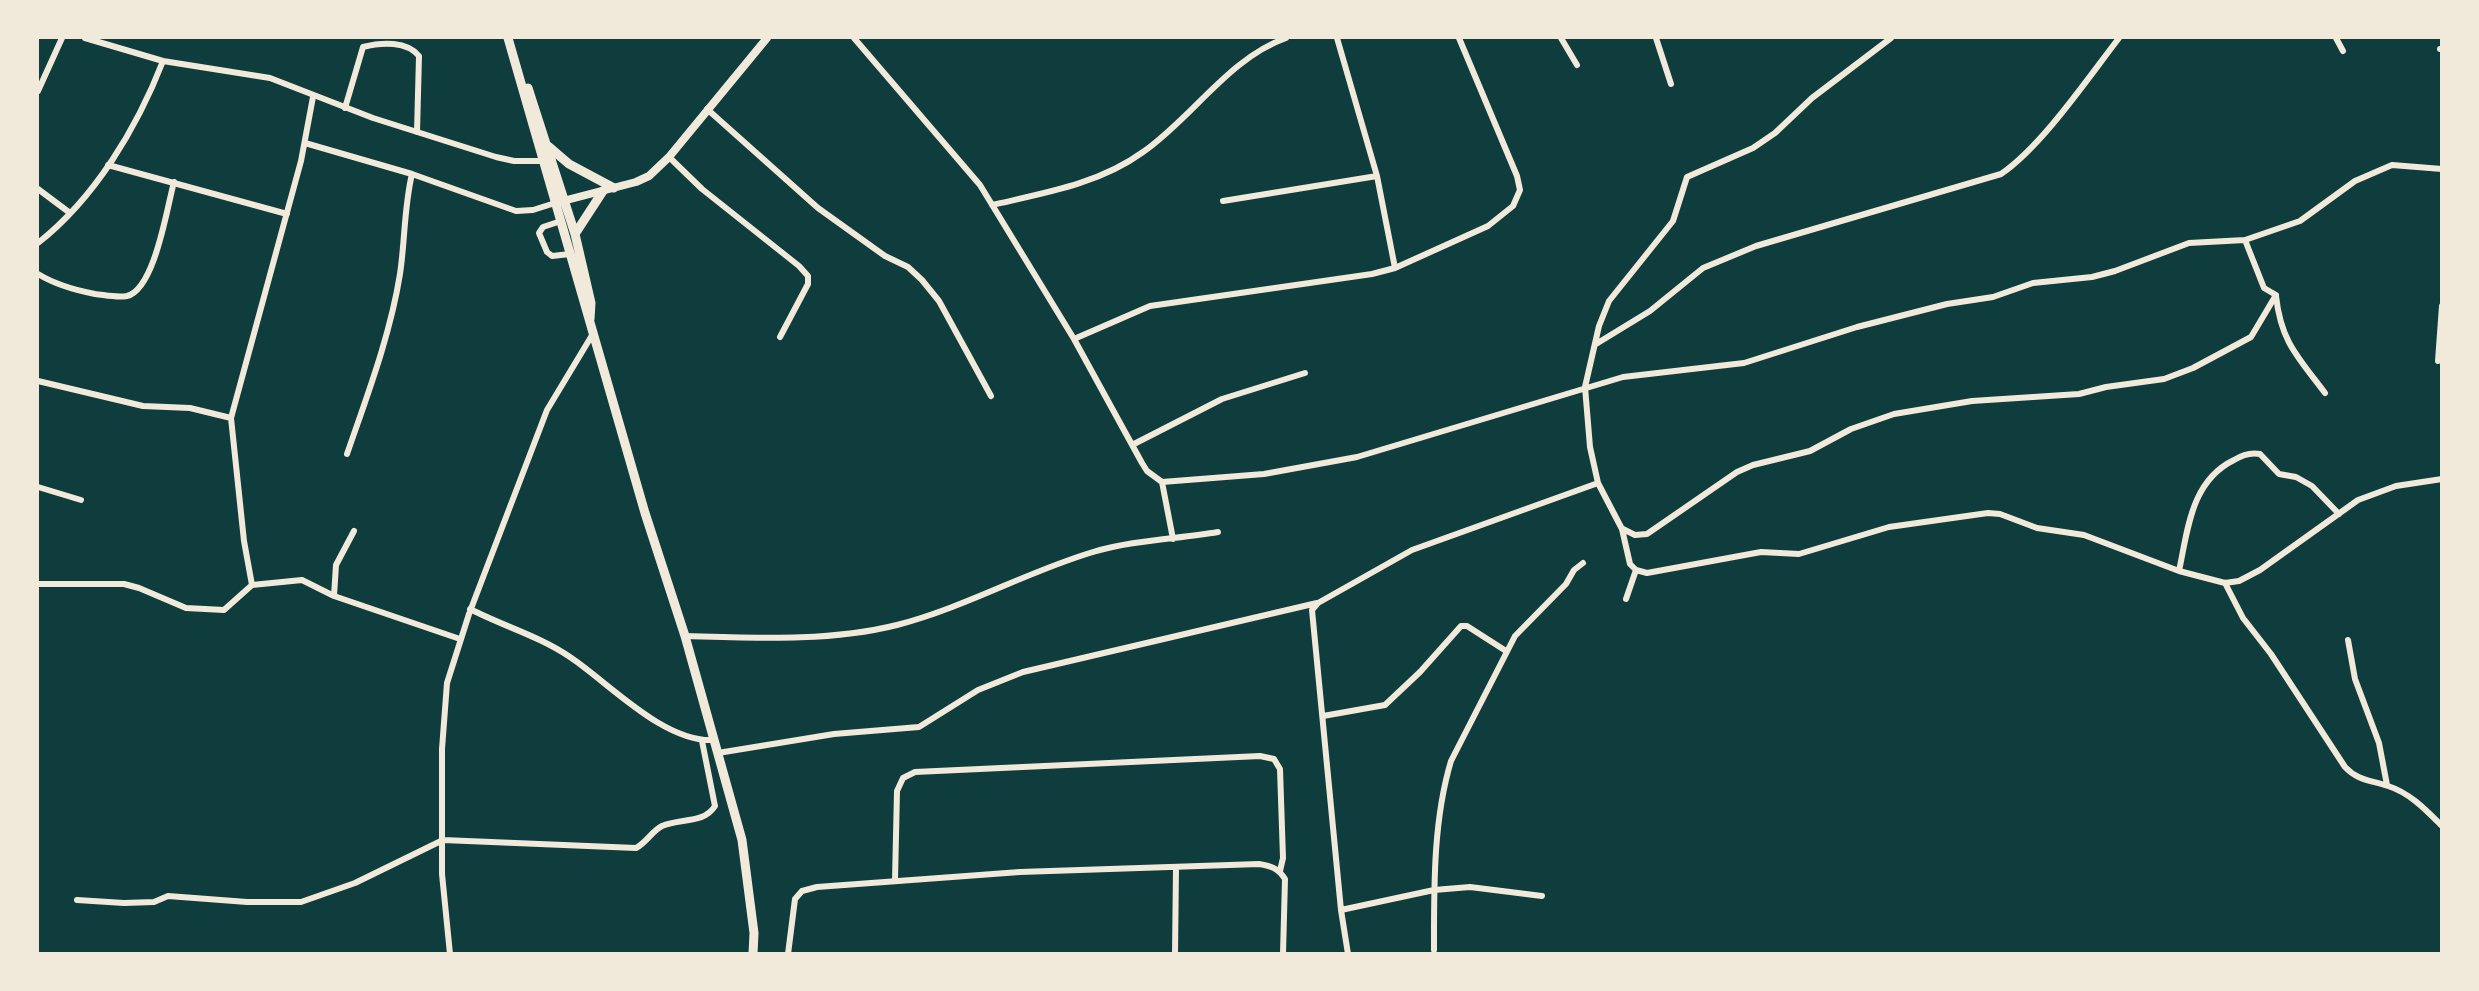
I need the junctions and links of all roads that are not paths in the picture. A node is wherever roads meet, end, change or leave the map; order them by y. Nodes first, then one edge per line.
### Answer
1 (62, 38) edge
2 (85, 38) edge
3 (508, 38) edge
4 (766, 38) edge
5 (854, 38) edge
6 (1286, 38) edge
7 (1337, 38) edge
8 (1459, 38) edge
9 (1562, 38) edge
10 (1656, 38) edge
11 (1891, 38) edge
12 (2119, 38) edge
13 (2336, 38) edge
14 (2343, 51) dead end
15 (164, 61) junction
16 (1577, 65) dead end
17 (518, 69) junction
18 (1671, 84) dead end
19 (38, 91) edge
20 (313, 97) junction
21 (345, 108) junction
22 (706, 109) junction
23 (417, 132) junction
24 (305, 143) junction
25 (548, 146) junction
26 (669, 157) junction
27 (542, 161) junction
28 (108, 165) junction
29 (2442, 169) edge
30 (412, 174) junction
31 (1377, 176) junction
32 (174, 182) junction
33 (614, 188) junction
34 (38, 189) edge
35 (603, 191) junction
36 (1223, 201) dead end
37 (560, 202) junction
38 (992, 205) junction
39 (70, 213) junction
40 (287, 214) junction
41 (561, 221) junction
42 (574, 234) junction
43 (2245, 240) junction
44 (38, 243) edge
45 (570, 254) junction
46 (1395, 268) junction
47 (38, 274) edge
48 (2276, 295) junction
49 (2442, 306) edge
50 (590, 319) junction
51 (595, 331) junction
52 (780, 337) dead end
53 (1074, 339) junction
54 (1596, 344) junction
55 (2438, 361) dead end
56 (1305, 373) dead end
57 (38, 381) edge
58 (1585, 387) junction
59 (2325, 393) dead end
60 (991, 396) dead end
61 (231, 418) junction
62 (1132, 445) junction
63 (347, 454) dead end
64 (2442, 479) edge
65 (1162, 482) junction
66 (1598, 483) junction
67 (38, 487) edge
68 (81, 500) dead end
69 (2339, 514) junction
70 (1622, 529) junction
71 (354, 531) dead end
72 (1218, 532) dead end
73 (1173, 539) junction
74 (1583, 563) dead end
75 (1636, 570) junction
76 (2179, 571) junction
77 (2225, 583) junction
78 (38, 584) edge
79 (252, 585) junction
80 (334, 596) junction
81 (1626, 599) dead end
82 (1318, 603) junction
83 (470, 609) junction
84 (685, 636) junction
85 (460, 639) junction
86 (2348, 640) dead end
87 (1506, 651) junction
88 (1323, 716) junction
89 (714, 740) junction
90 (702, 741) junction
91 (718, 753) junction
92 (2387, 785) junction
93 (2442, 826) edge
94 (443, 840) junction
95 (1176, 868) junction
96 (1280, 871) junction
97 (895, 880) junction
98 (1434, 890) junction
99 (1542, 896) dead end
100 (77, 900) dead end
101 (1341, 910) junction
102 (1434, 950) dead end
103 (450, 954) edge
104 (753, 954) edge
105 (788, 954) edge
106 (1175, 954) edge
107 (1283, 954) edge
108 (1348, 954) edge

1 - 19 street
2 - 15 street
3 - 17 main road
4 - 22 main road
5 - 38 street
6 - 38 street
7 - 31 street
8 - 46 street
9 - 16 street
10 - 18 street
11 - 54 street
12 - 54 street
13 - 14 street
15 - 20 street
15 - 28 street
17 - 25 main road
17 - 27 main road
20 - 21 street
20 - 24 street
21 - 23 street
21 - 23 street
22 - 26 main road
22 - 60 street
23 - 27 street
24 - 30 street
24 - 40 street
25 - 33 main road
25 - 37 main road
26 - 33 main road
26 - 52 street
27 - 37 main road
28 - 32 street
28 - 39 street
29 - 43 street
30 - 37 street
30 - 63 street
31 - 36 street
31 - 46 street
32 - 40 street
32 - 47 street
33 - 35 main road
34 - 39 street
35 - 37 main road
35 - 42 main road
37 - 41 main road
37 - 42 main road
38 - 53 street
39 - 44 street
40 - 61 street
41 - 45 main road
41 - 45 street
42 - 50 main road
43 - 48 street
43 - 58 street
45 - 50 main road
46 - 53 street
48 - 59 street
48 - 70 street
49 - 55 street
50 - 51 main road
51 - 83 street
51 - 84 main road
53 - 62 street
54 - 58 street
56 - 62 street
57 - 61 street
58 - 65 street
58 - 66 street
61 - 79 street
62 - 65 street
64 - 69 street
65 - 73 street
66 - 70 street
66 - 82 street
67 - 68 street
69 - 76 street
69 - 77 street
70 - 75 street
71 - 80 street
72 - 73 street
73 - 84 street
74 - 87 street
75 - 76 street
75 - 81 street
76 - 77 street
77 - 92 street
78 - 79 street
79 - 80 street
80 - 85 street
82 - 88 street
82 - 91 street
83 - 85 street
83 - 90 street
84 - 89 main road
85 - 94 street
86 - 92 street
87 - 88 street
87 - 98 street
88 - 101 street
89 - 90 street
89 - 91 main road
90 - 94 street
91 - 104 main road
92 - 93 street
94 - 100 street
94 - 103 street
95 - 96 street
95 - 97 street
95 - 106 street
96 - 97 street
96 - 107 street
97 - 105 street
98 - 99 street
98 - 101 street
98 - 102 street
101 - 108 street

